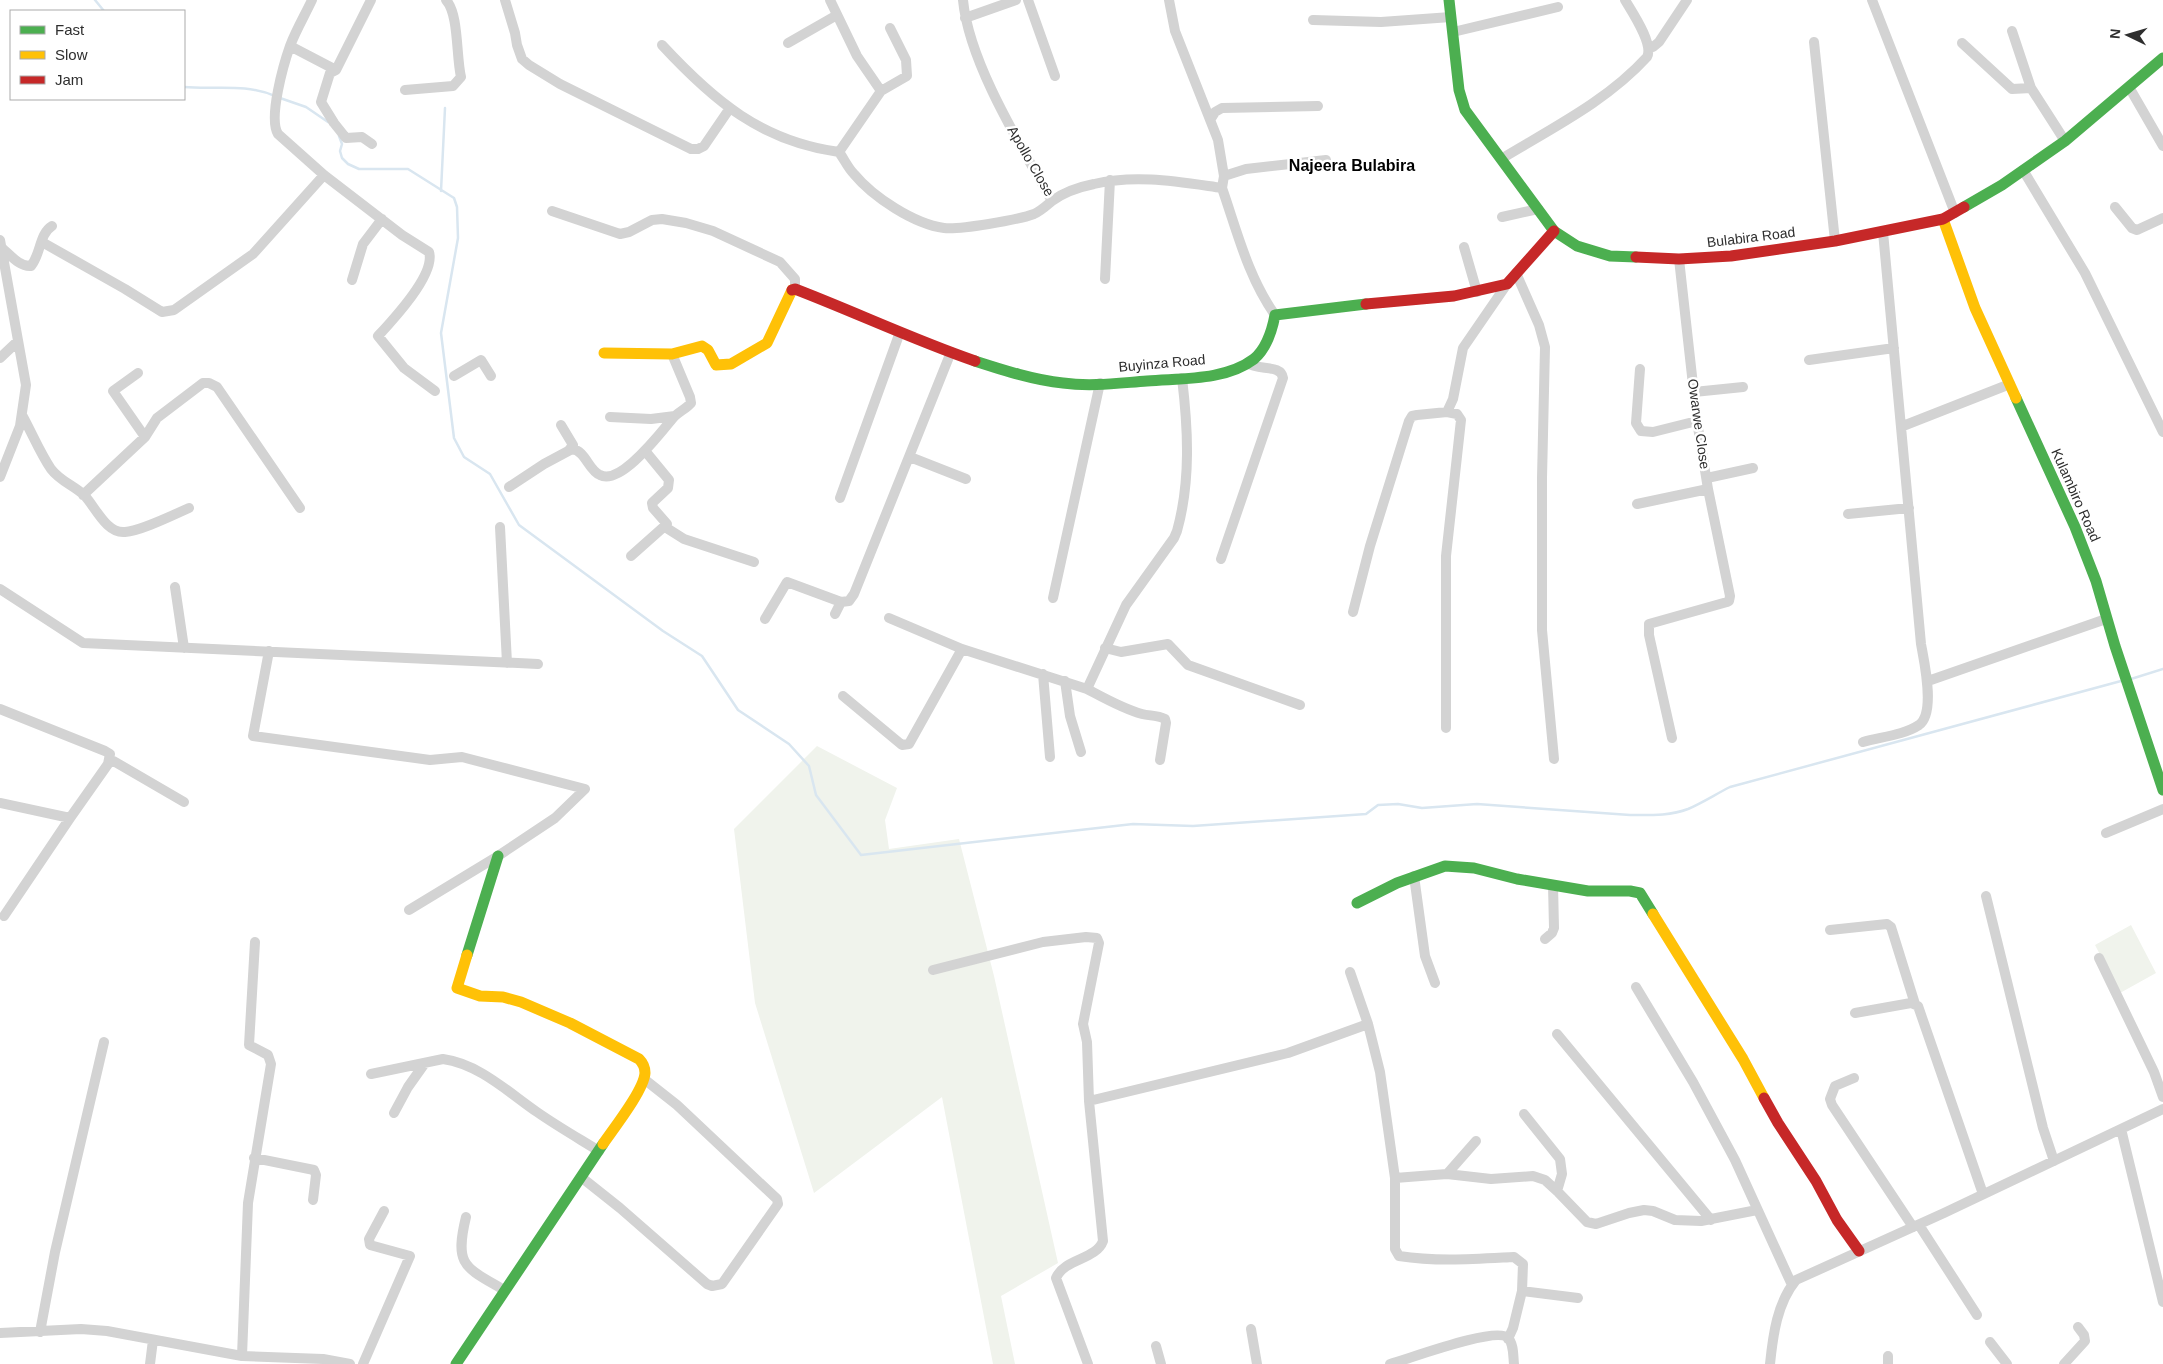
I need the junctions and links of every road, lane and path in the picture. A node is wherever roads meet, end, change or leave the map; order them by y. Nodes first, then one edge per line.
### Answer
1 (312, 0) edge
2 (371, 0) edge
3 (446, 0) edge
4 (505, 0) edge
5 (830, 0) edge
6 (963, 0) edge
7 (1016, 0) edge
8 (1028, 0) edge
9 (1169, 0) edge
10 (1449, 0) edge
11 (1625, 0) edge
12 (1687, 0) edge
13 (1872, 0) edge
14 (1558, 7) dead end
15 (837, 15) junction
16 (1451, 17) junction
17 (965, 18) junction
18 (1313, 20) dead end
19 (890, 28) dead end
20 (2012, 31) dead end
21 (1452, 32) junction
22 (1814, 42) dead end
23 (788, 43) dead end
24 (1962, 43) dead end
25 (662, 45) dead end
26 (290, 46) junction
27 (1649, 48) junction
28 (2163, 58) edge
29 (336, 70) junction
30 (1055, 76) dead end
31 (2129, 87) junction
32 (2031, 88) junction
33 (405, 90) dead end
34 (882, 91) junction
35 (1318, 106) dead end
36 (730, 108) junction
37 (1210, 120) junction
38 (2065, 141) junction
39 (372, 144) dead end
40 (2163, 146) edge
41 (840, 152) junction
42 (1501, 159) junction
43 (1326, 160) dead end
44 (2024, 170) junction
45 (324, 175) junction
46 (1224, 176) junction
47 (1110, 180) junction
48 (1222, 188) junction
49 (1052, 201) junction
50 (2115, 207) dead end
51 (1538, 209) junction
52 (552, 211) dead end
53 (1955, 213) junction
54 (1502, 217) dead end
55 (2163, 218) edge
56 (382, 219) junction
57 (1943, 219) junction
58 (52, 226) dead end
59 (1554, 231) junction
60 (1883, 232) junction
61 (42, 242) junction
62 (1834, 242) junction
63 (1, 244) edge
64 (1464, 247) dead end
65 (1679, 259) junction
66 (1516, 274) junction
67 (1105, 279) dead end
68 (352, 280) dead end
69 (1507, 284) junction
70 (795, 289) junction
71 (1477, 292) junction
72 (1275, 315) junction
73 (900, 332) junction
74 (18, 342) junction
75 (1894, 348) junction
76 (951, 352) junction
77 (604, 353) dead end
78 (672, 354) junction
79 (0, 358) edge
80 (1810, 360) dead end
81 (1248, 362) junction
82 (1640, 369) dead end
83 (138, 373) dead end
84 (454, 376) dead end
85 (491, 376) dead end
86 (1182, 378) junction
87 (1100, 383) junction
88 (2010, 384) junction
89 (1743, 387) dead end
90 (435, 391) dead end
91 (1694, 392) junction
92 (1447, 412) junction
93 (22, 415) junction
94 (610, 416) dead end
95 (675, 416) junction
96 (1697, 421) junction
97 (561, 425) dead end
98 (1903, 426) junction
99 (2163, 432) edge
100 (144, 437) junction
101 (569, 450) junction
102 (646, 452) junction
103 (910, 457) junction
104 (1753, 468) dead end
105 (0, 476) edge
106 (966, 478) dead end
107 (1706, 478) junction
108 (509, 487) dead end
109 (1708, 489) junction
110 (83, 495) junction
111 (840, 498) dead end
112 (1637, 504) dead end
113 (189, 508) dead end
114 (300, 508) dead end
115 (1909, 508) junction
116 (1848, 514) dead end
117 (500, 527) dead end
118 (665, 527) junction
119 (632, 556) dead end
120 (1221, 559) dead end
121 (754, 562) dead end
122 (175, 587) dead end
123 (0, 588) edge
124 (1053, 598) dead end
125 (841, 602) junction
126 (1353, 612) dead end
127 (835, 614) dead end
128 (889, 618) dead end
129 (765, 619) dead end
130 (2106, 619) junction
131 (184, 648) junction
132 (1105, 648) junction
133 (962, 649) junction
134 (269, 651) junction
135 (508, 663) junction
136 (538, 664) dead end
137 (1043, 674) junction
138 (1065, 681) junction
139 (1928, 681) junction
140 (1076, 684) junction
141 (1087, 688) junction
142 (843, 696) dead end
143 (1067, 696) junction
144 (1300, 705) dead end
145 (0, 709) edge
146 (1446, 728) dead end
147 (1672, 738) dead end
148 (1864, 742) dead end
149 (1081, 752) dead end
150 (1050, 757) dead end
151 (110, 758) junction
152 (1554, 759) dead end
153 (1160, 760) dead end
154 (2163, 790) edge
155 (184, 802) dead end
156 (0, 804) edge
157 (2163, 808) edge
158 (70, 818) junction
159 (2106, 833) dead end
160 (498, 856) junction
161 (1414, 876) junction
162 (1553, 885) junction
163 (1986, 896) dead end
164 (1357, 903) dead end
165 (409, 910) dead end
166 (4, 916) dead end
167 (1830, 930) dead end
168 (1545, 938) dead end
169 (255, 942) dead end
170 (2098, 958) dead end
171 (934, 970) dead end
172 (1350, 972) dead end
173 (1435, 983) dead end
174 (1636, 987) dead end
175 (1916, 1004) junction
176 (1855, 1012) dead end
177 (1368, 1024) junction
178 (1557, 1034) dead end
179 (104, 1042) dead end
180 (425, 1064) junction
181 (371, 1074) dead end
182 (1854, 1078) dead end
183 (644, 1079) junction
184 (2163, 1097) edge
185 (1089, 1102) junction
186 (2163, 1109) edge
187 (394, 1113) dead end
188 (1524, 1114) dead end
189 (2121, 1129) junction
190 (1476, 1141) dead end
191 (598, 1152) junction
192 (254, 1158) junction
193 (2054, 1161) junction
194 (1447, 1174) junction
195 (581, 1177) junction
196 (1395, 1178) junction
197 (1557, 1190) junction
198 (1983, 1194) junction
199 (312, 1200) dead end
200 (1757, 1210) junction
201 (384, 1211) dead end
202 (466, 1216) dead end
203 (1711, 1220) junction
204 (1916, 1226) junction
205 (1858, 1251) junction
206 (2159, 1272) edge
207 (1792, 1285) junction
208 (504, 1290) junction
209 (1522, 1291) junction
210 (1578, 1298) dead end
211 (2163, 1302) edge
212 (1977, 1315) dead end
213 (2078, 1327) dead end
214 (1251, 1329) dead end
215 (40, 1332) junction
216 (0, 1333) edge
217 (1508, 1338) junction
218 (153, 1340) junction
219 (1990, 1342) dead end
220 (1156, 1346) dead end
221 (242, 1356) junction
222 (291, 1360) edge
223 (150, 1364) edge
224 (350, 1364) edge
225 (363, 1364) edge
226 (456, 1364) edge
227 (1088, 1364) edge
228 (1161, 1364) edge
229 (1257, 1364) edge
230 (1390, 1364) edge
231 (1514, 1364) edge
232 (1770, 1364) edge
233 (2007, 1364) edge
234 (2064, 1364) edge

1 - 26 street
2 - 29 street
3 - 33 street
4 - 36 street
5 - 15 street
6 - 17 street, Apollo Close
7 - 17 street
8 - 30 street
9 - 37 street
10 - 16 street, Bulabira Road
11 - 27 street
12 - 27 street
13 - 53 street
14 - 21 street
15 - 23 street
15 - 34 street
16 - 18 street
16 - 21 street, Bulabira Road
17 - 49 street, Apollo Close
19 - 34 street
20 - 32 street
21 - 42 street, Bulabira Road
22 - 62 street
24 - 32 street
25 - 36 street
26 - 29 street
26 - 45 street
27 - 42 street
28 - 31 street, Bulabira Road
29 - 39 street
31 - 38 street, Bulabira Road
31 - 40 street
32 - 38 street
34 - 41 street
35 - 37 street
36 - 41 street
37 - 46 street
38 - 44 street, Bulabira Road
41 - 49 street
42 - 51 street, Bulabira Road
43 - 46 street
44 - 53 street, Bulabira Road
44 - 99 street
45 - 56 street
45 - 61 street
46 - 48 street
47 - 48 street, Apollo Close
47 - 49 street, Apollo Close
47 - 67 street
48 - 72 street
50 - 55 street
51 - 54 street
51 - 59 street, Bulabira Road
52 - 70 street
53 - 57 street, Bulabira Road
56 - 68 street
56 - 90 street
57 - 60 street, Bulabira Road
57 - 88 street, Kulambiro Road
58 - 61 street
59 - 65 street, Bulabira Road
59 - 66 street
60 - 62 street, Bulabira Road
60 - 75 street
61 - 63 street
62 - 65 street, Bulabira Road
63 - 74 street
64 - 71 street
65 - 91 street, Owarwe Close
66 - 69 street
66 - 152 street
69 - 71 street
69 - 92 street
70 - 73 street, Buyinza Road
70 - 78 street
71 - 72 street
72 - 81 street, Buyinza Road
73 - 76 street, Buyinza Road
73 - 111 street
74 - 79 street
74 - 93 street
75 - 80 street
75 - 98 street
76 - 87 street, Buyinza Road
76 - 103 street
77 - 78 street
78 - 95 street
81 - 86 street, Buyinza Road
81 - 120 street
82 - 96 street
83 - 100 street
84 - 85 street
86 - 87 street, Buyinza Road
86 - 132 street
87 - 124 street
88 - 98 street
88 - 130 street, Kulambiro Road
89 - 91 street
91 - 96 street, Owarwe Close
92 - 126 street
92 - 146 street
93 - 105 street
93 - 110 street
94 - 95 street
95 - 102 street
96 - 107 street, Owarwe Close
97 - 101 street
98 - 115 street
100 - 110 street
100 - 114 street
101 - 102 street
101 - 108 street
102 - 118 street
103 - 106 street
103 - 125 street
104 - 107 street
107 - 109 street, Owarwe Close
109 - 112 street
109 - 147 street, Owarwe Close
110 - 113 street
115 - 116 street
115 - 139 street
117 - 135 street
118 - 119 street
118 - 121 street
122 - 131 street
123 - 131 street
125 - 127 street
125 - 129 street
128 - 133 street
130 - 139 street
130 - 154 street, Kulambiro Road
131 - 134 street
132 - 141 street
132 - 144 street
133 - 137 street
133 - 142 street
134 - 135 street
134 - 160 street
135 - 136 street
137 - 138 street
137 - 150 street
138 - 140 street
138 - 143 street
139 - 148 street
140 - 141 street
140 - 143 street
141 - 153 street
143 - 149 street
145 - 151 street
151 - 155 street
151 - 158 street
156 - 158 street
157 - 159 street
158 - 166 street
160 - 165 street
160 - 183 street
161 - 162 street
161 - 164 street
161 - 173 street
162 - 168 street
162 - 205 street
163 - 193 street
167 - 175 street
169 - 192 street
170 - 184 street
171 - 185 street
172 - 177 street
174 - 200 street
175 - 176 street
175 - 198 street
177 - 185 street
177 - 196 street
178 - 203 street
179 - 215 street
180 - 181 street
180 - 187 street
180 - 191 street
182 - 204 street
183 - 191 street
183 - 195 street
185 - 227 street
186 - 189 street
188 - 197 street
189 - 193 street
189 - 206 street
190 - 194 street
191 - 195 street
192 - 199 street
192 - 221 street
193 - 198 street
194 - 196 street
194 - 197 street
195 - 208 street
196 - 209 street
197 - 203 street
198 - 204 street
200 - 203 street
200 - 207 street
201 - 225 street
202 - 208 street
204 - 205 street
204 - 212 street
205 - 207 street
206 - 211 street
207 - 232 street
208 - 226 street
209 - 210 street
209 - 217 street
213 - 234 street
214 - 229 street
215 - 216 street
215 - 218 street
217 - 230 street
217 - 231 street
218 - 221 street
218 - 223 street
219 - 233 street
220 - 228 street
221 - 222 street
222 - 224 street

